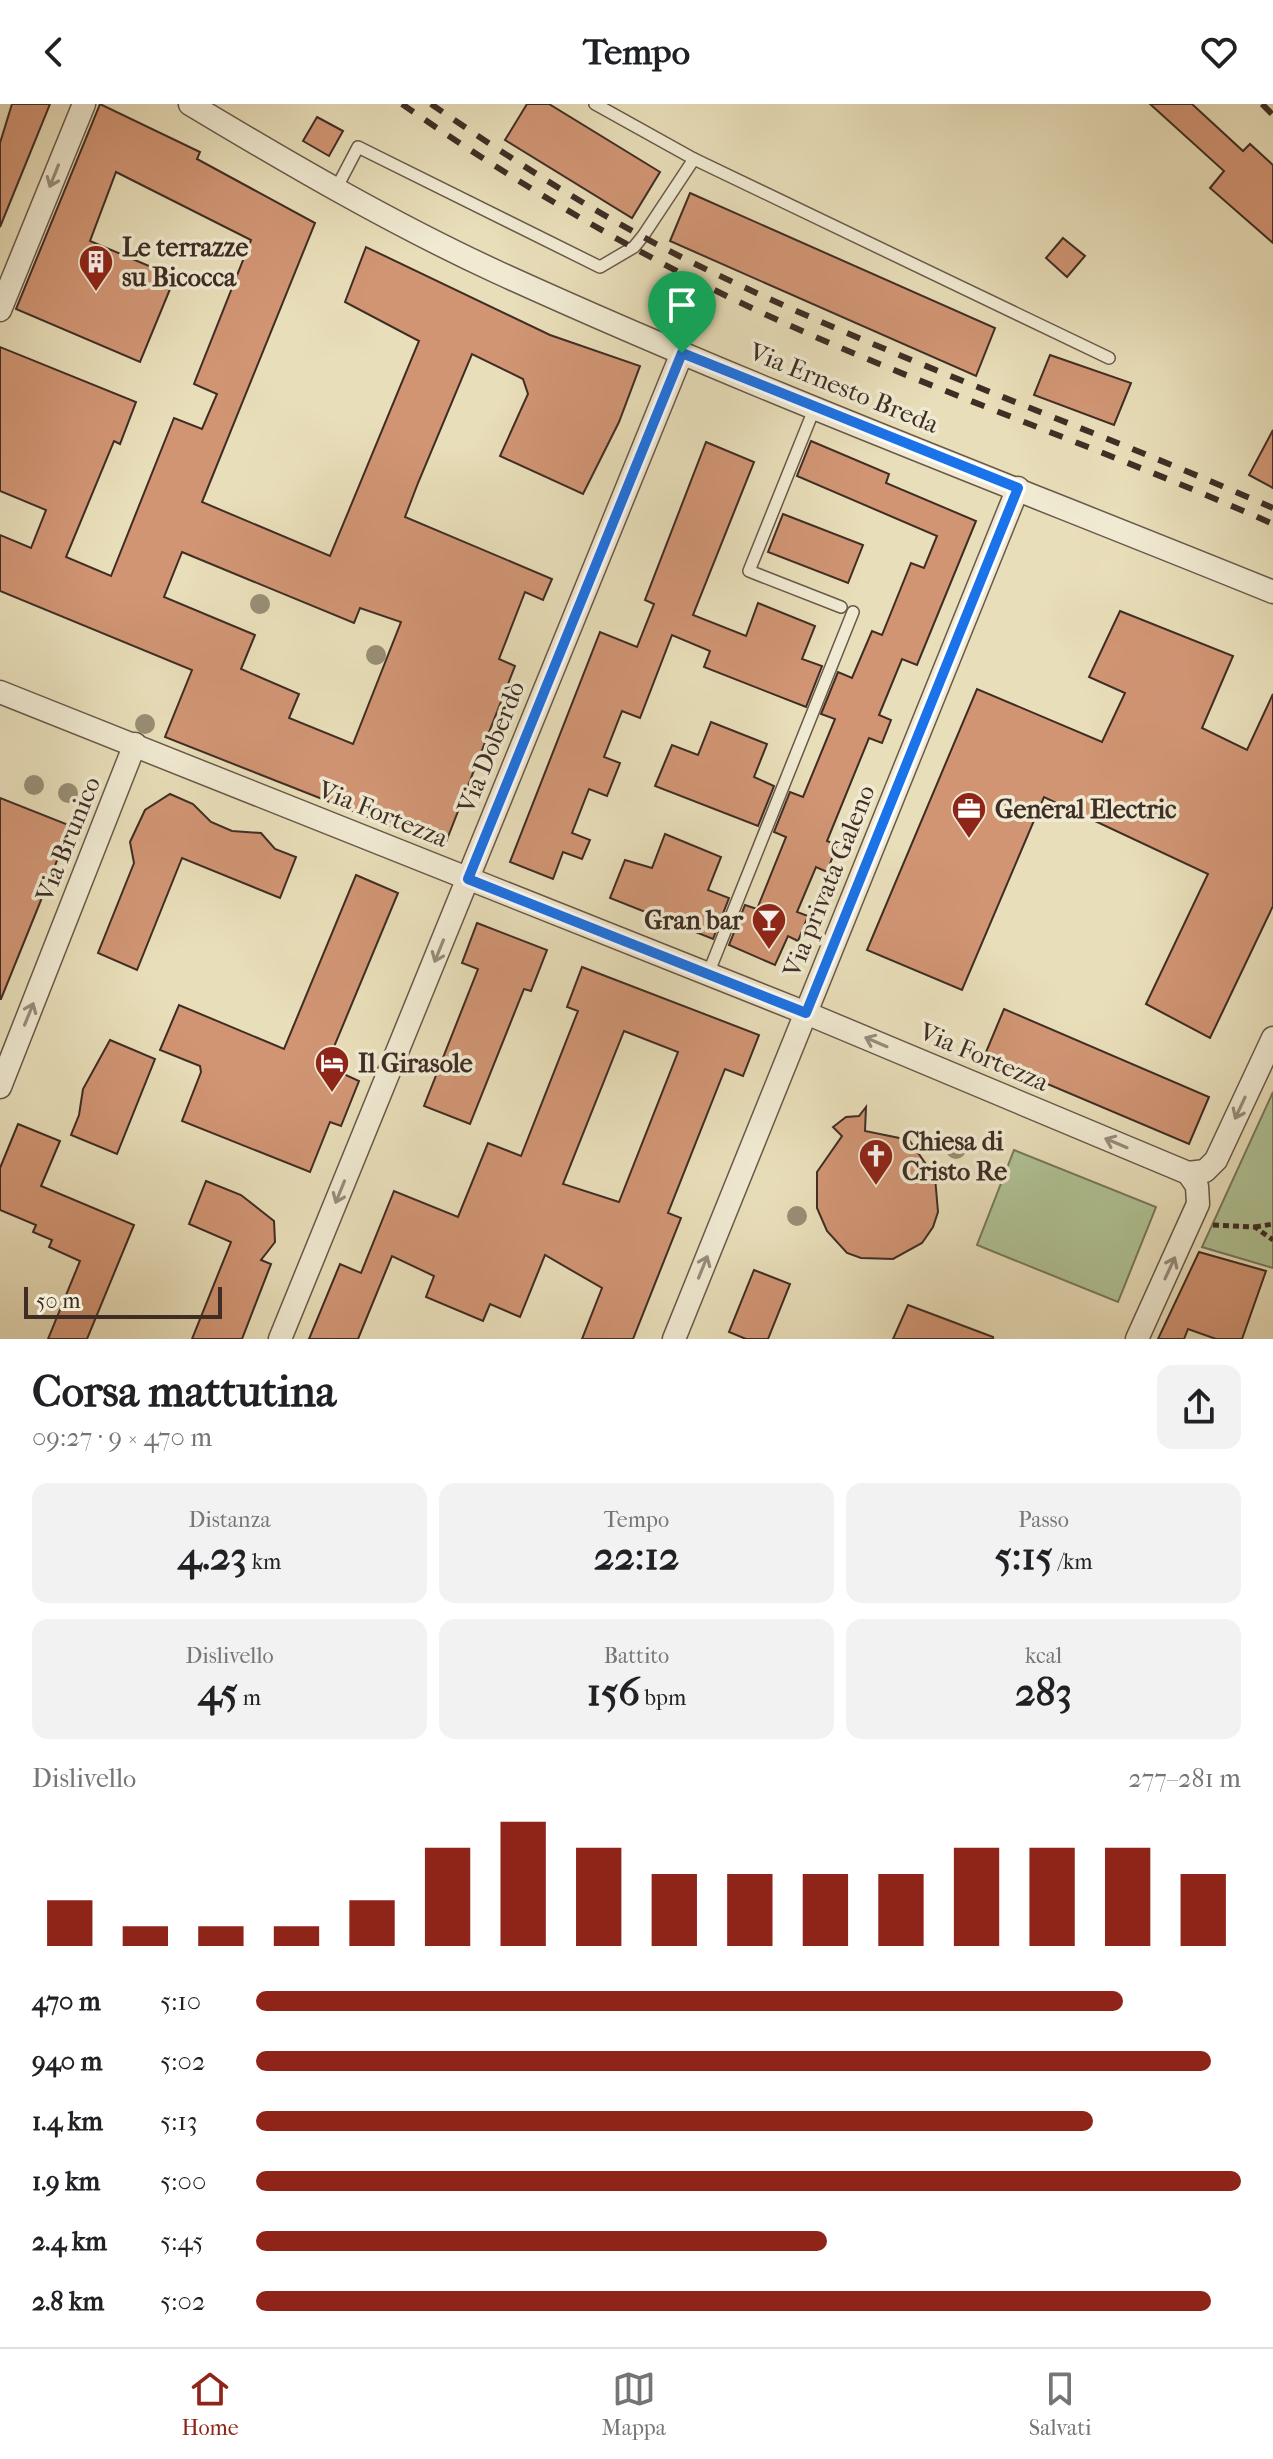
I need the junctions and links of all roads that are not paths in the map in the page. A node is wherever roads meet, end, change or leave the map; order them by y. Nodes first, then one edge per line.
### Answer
1 (84, 104) edge
2 (190, 104) edge
3 (595, 104) edge
4 (694, 159) junction
5 (336, 189) junction
6 (0, 310) edge
7 (682, 353) junction
8 (1109, 358) dead end
9 (815, 406) junction
10 (1018, 488) junction
11 (1273, 592) edge
12 (841, 607) dead end
13 (853, 612) dead end
14 (0, 692) edge
15 (135, 744) junction
16 (468, 879) junction
17 (708, 974) junction
18 (806, 1013) junction
19 (1273, 1038) edge
20 (0, 1087) edge
21 (1188, 1173) junction
22 (280, 1339) edge
23 (674, 1339) edge
24 (1137, 1339) edge

1 -> 6 street
2 - 5 street, Via Ernesto Breda
3 - 4 lane
4 - 5 lane
4 - 8 lane
5 - 7 street, Via Ernesto Breda
7 - 9 street, Via Ernesto Breda
7 - 16 street, Via Doberdò
9 - 10 street, Via Ernesto Breda
9 - 12 lane
10 - 11 street, Via Ernesto Breda
10 - 18 street, Via privata Galeno
13 - 17 lane
14 - 15 street, Via Fortezza
15 - 16 street, Via Fortezza
20 -> 15 street, Via Brunico
16 - 17 street, Via Fortezza
16 -> 22 street, Via Doberdò
17 - 18 street, Via Fortezza
21 -> 18 street, Via Fortezza
23 -> 18 street, Via privata Galeno
19 -> 21 street
24 -> 21 street

